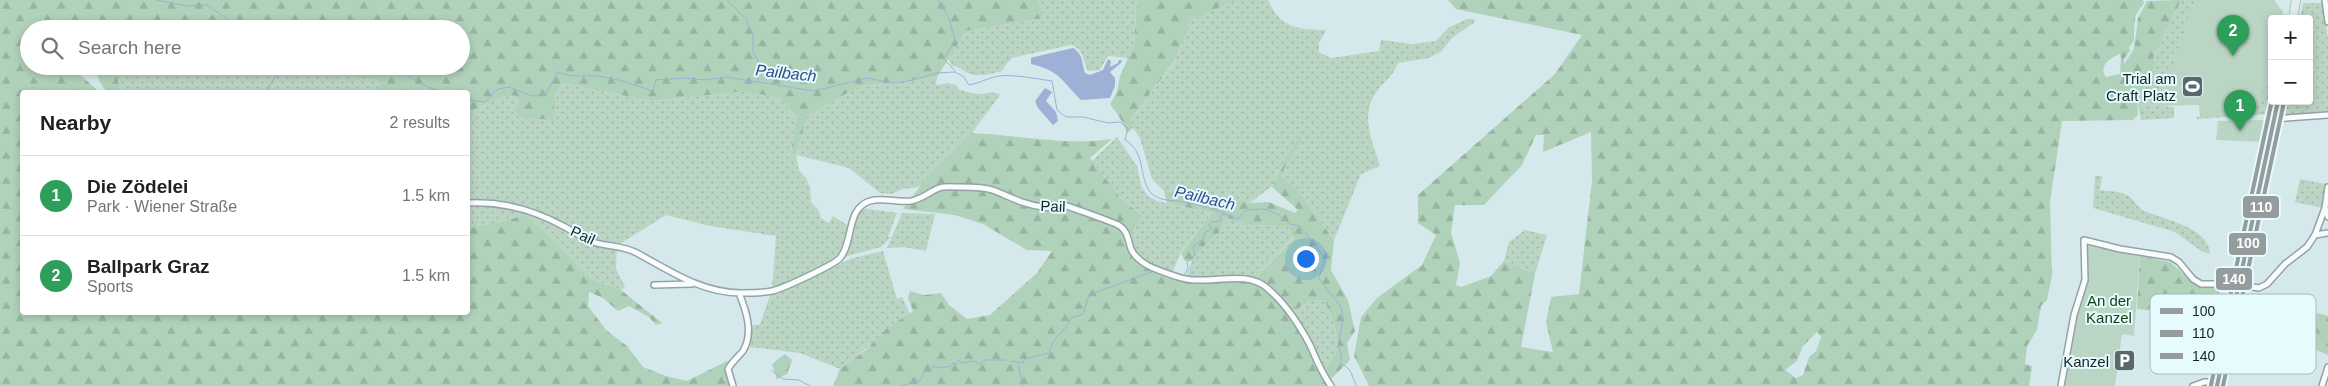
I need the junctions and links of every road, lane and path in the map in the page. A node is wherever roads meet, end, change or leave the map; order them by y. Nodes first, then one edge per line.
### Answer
1 (2296, 0) edge
2 (2324, 0) edge
3 (2294, 15) edge
4 (2328, 22) edge
5 (2277, 105) edge
6 (2328, 115) edge
7 (2274, 119) junction
8 (2328, 187) edge
9 (470, 203) edge
10 (2325, 208) junction
11 (2328, 217) edge
12 (2328, 233) edge
13 (2315, 235) junction
14 (694, 284) junction
15 (654, 285) dead end
16 (2238, 285) junction
17 (739, 293) junction
18 (2236, 294) edge
19 (2328, 367) edge
20 (2217, 384) edge
21 (733, 386) edge
22 (1331, 386) edge
23 (2062, 386) edge
24 (2194, 386) edge
25 (2322, 386) edge

1 - 3 main road
2 - 4 street
5 - 7 main road
6 - 7 street
7 - 16 main road
8 - 10 street
9 - 14 street, Pail
10 - 11 street
10 - 13 street
12 - 13 street
13 - 16 street
14 - 15 street, Pail
14 - 17 street, Pail
16 - 18 main road
16 - 23 street
17 - 21 street
17 - 22 street, Pail
19 - 25 street
20 - 24 street

